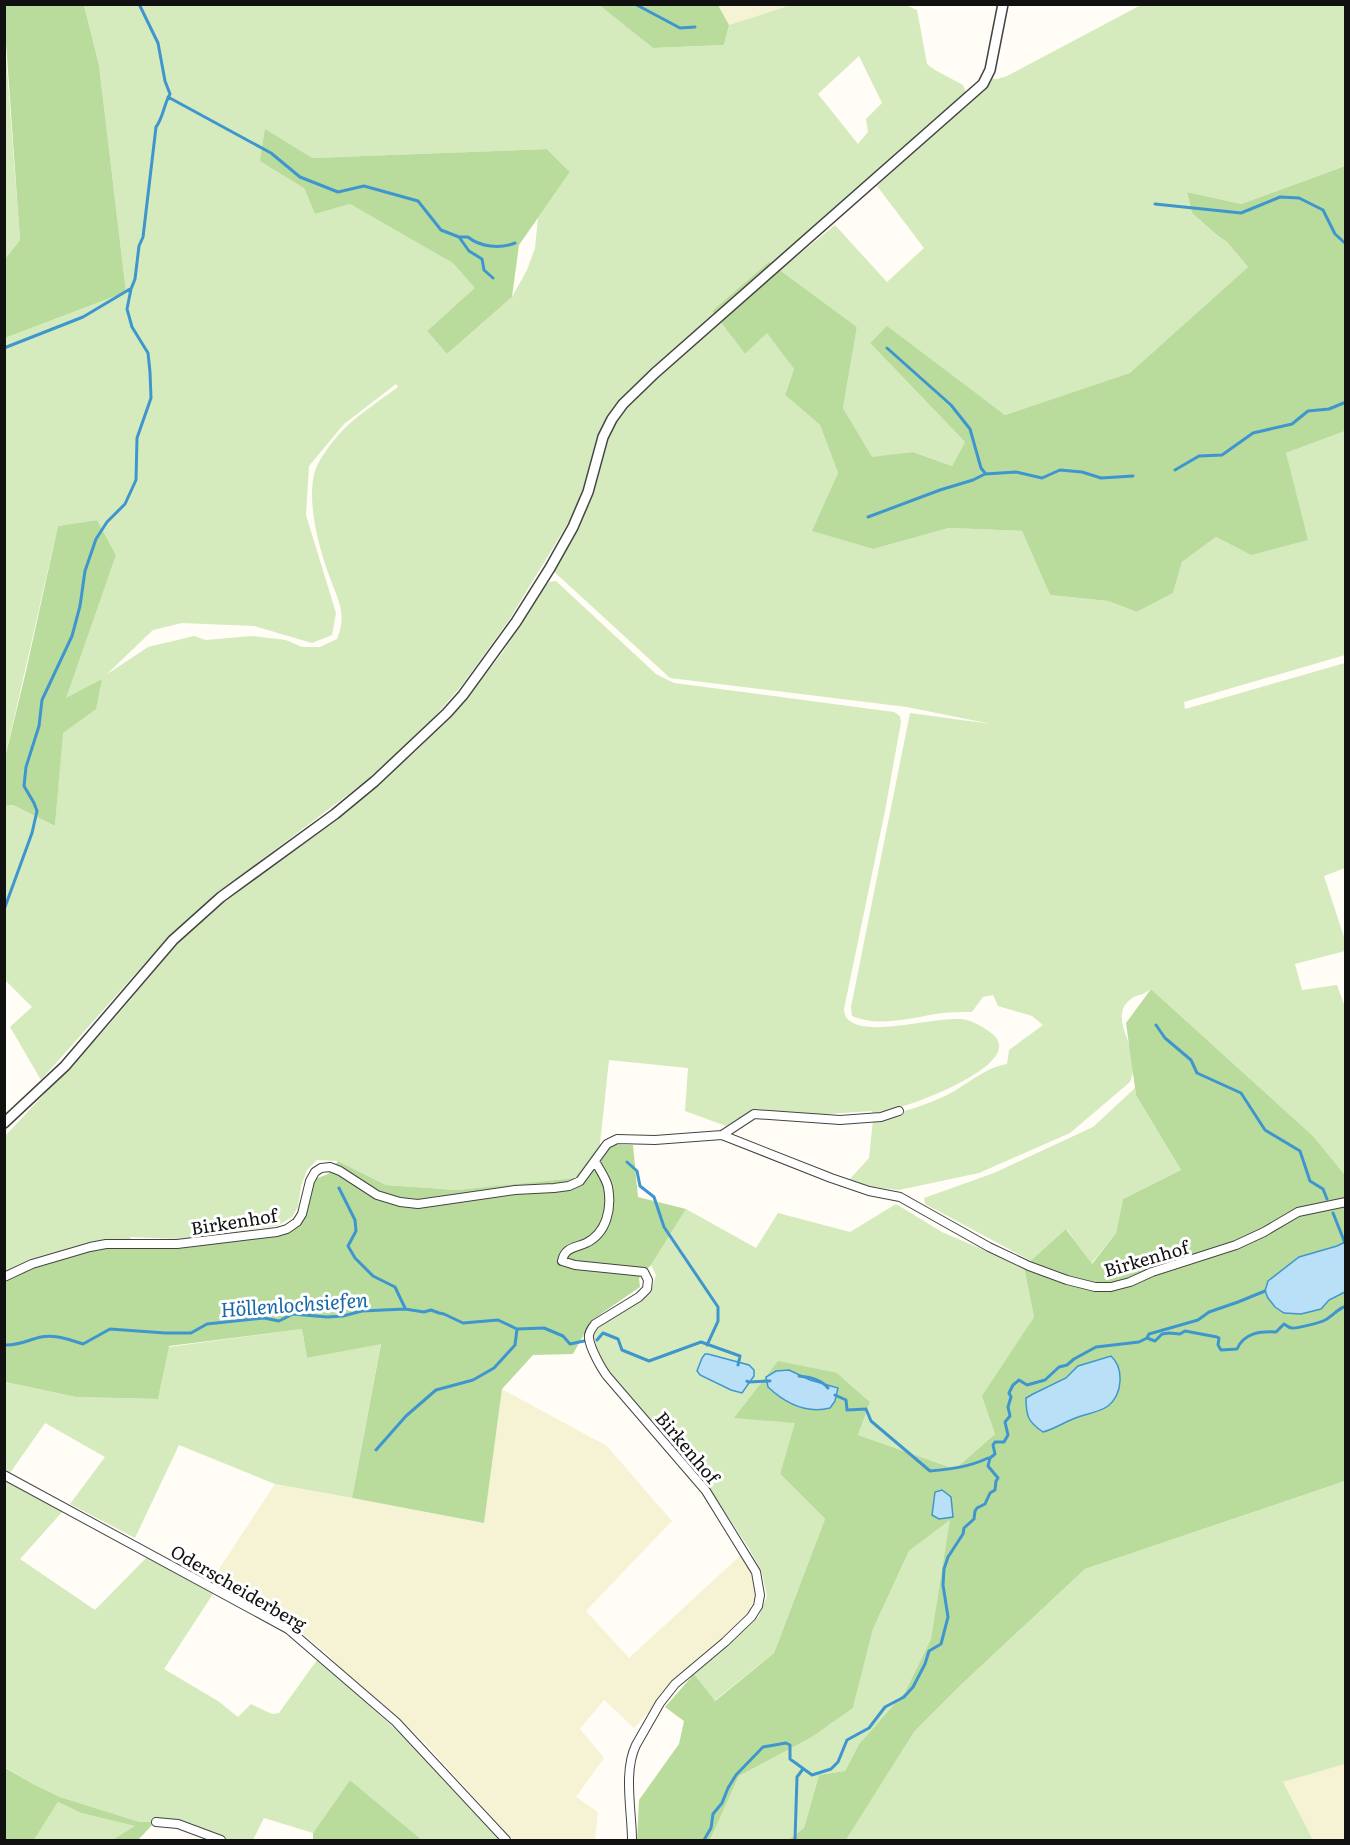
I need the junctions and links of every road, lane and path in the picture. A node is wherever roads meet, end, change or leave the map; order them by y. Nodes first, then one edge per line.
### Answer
1 (1003, 4) edge
2 (899, 1111) dead end
3 (7, 1117) edge
4 (723, 1135) junction
5 (595, 1161) junction
6 (1346, 1202) edge
7 (4, 1277) edge
8 (4, 1475) edge
9 (156, 1822) dead end
10 (632, 1839) edge
11 (221, 1840) edge
12 (506, 1840) edge

1 - 3 street
2 - 4 street, Birkenhof
4 - 5 street, Birkenhof
4 - 6 street, Birkenhof
5 - 7 street, Birkenhof
5 - 10 street, Birkenhof
8 - 12 street, Oderscheiderberg
9 - 11 street

